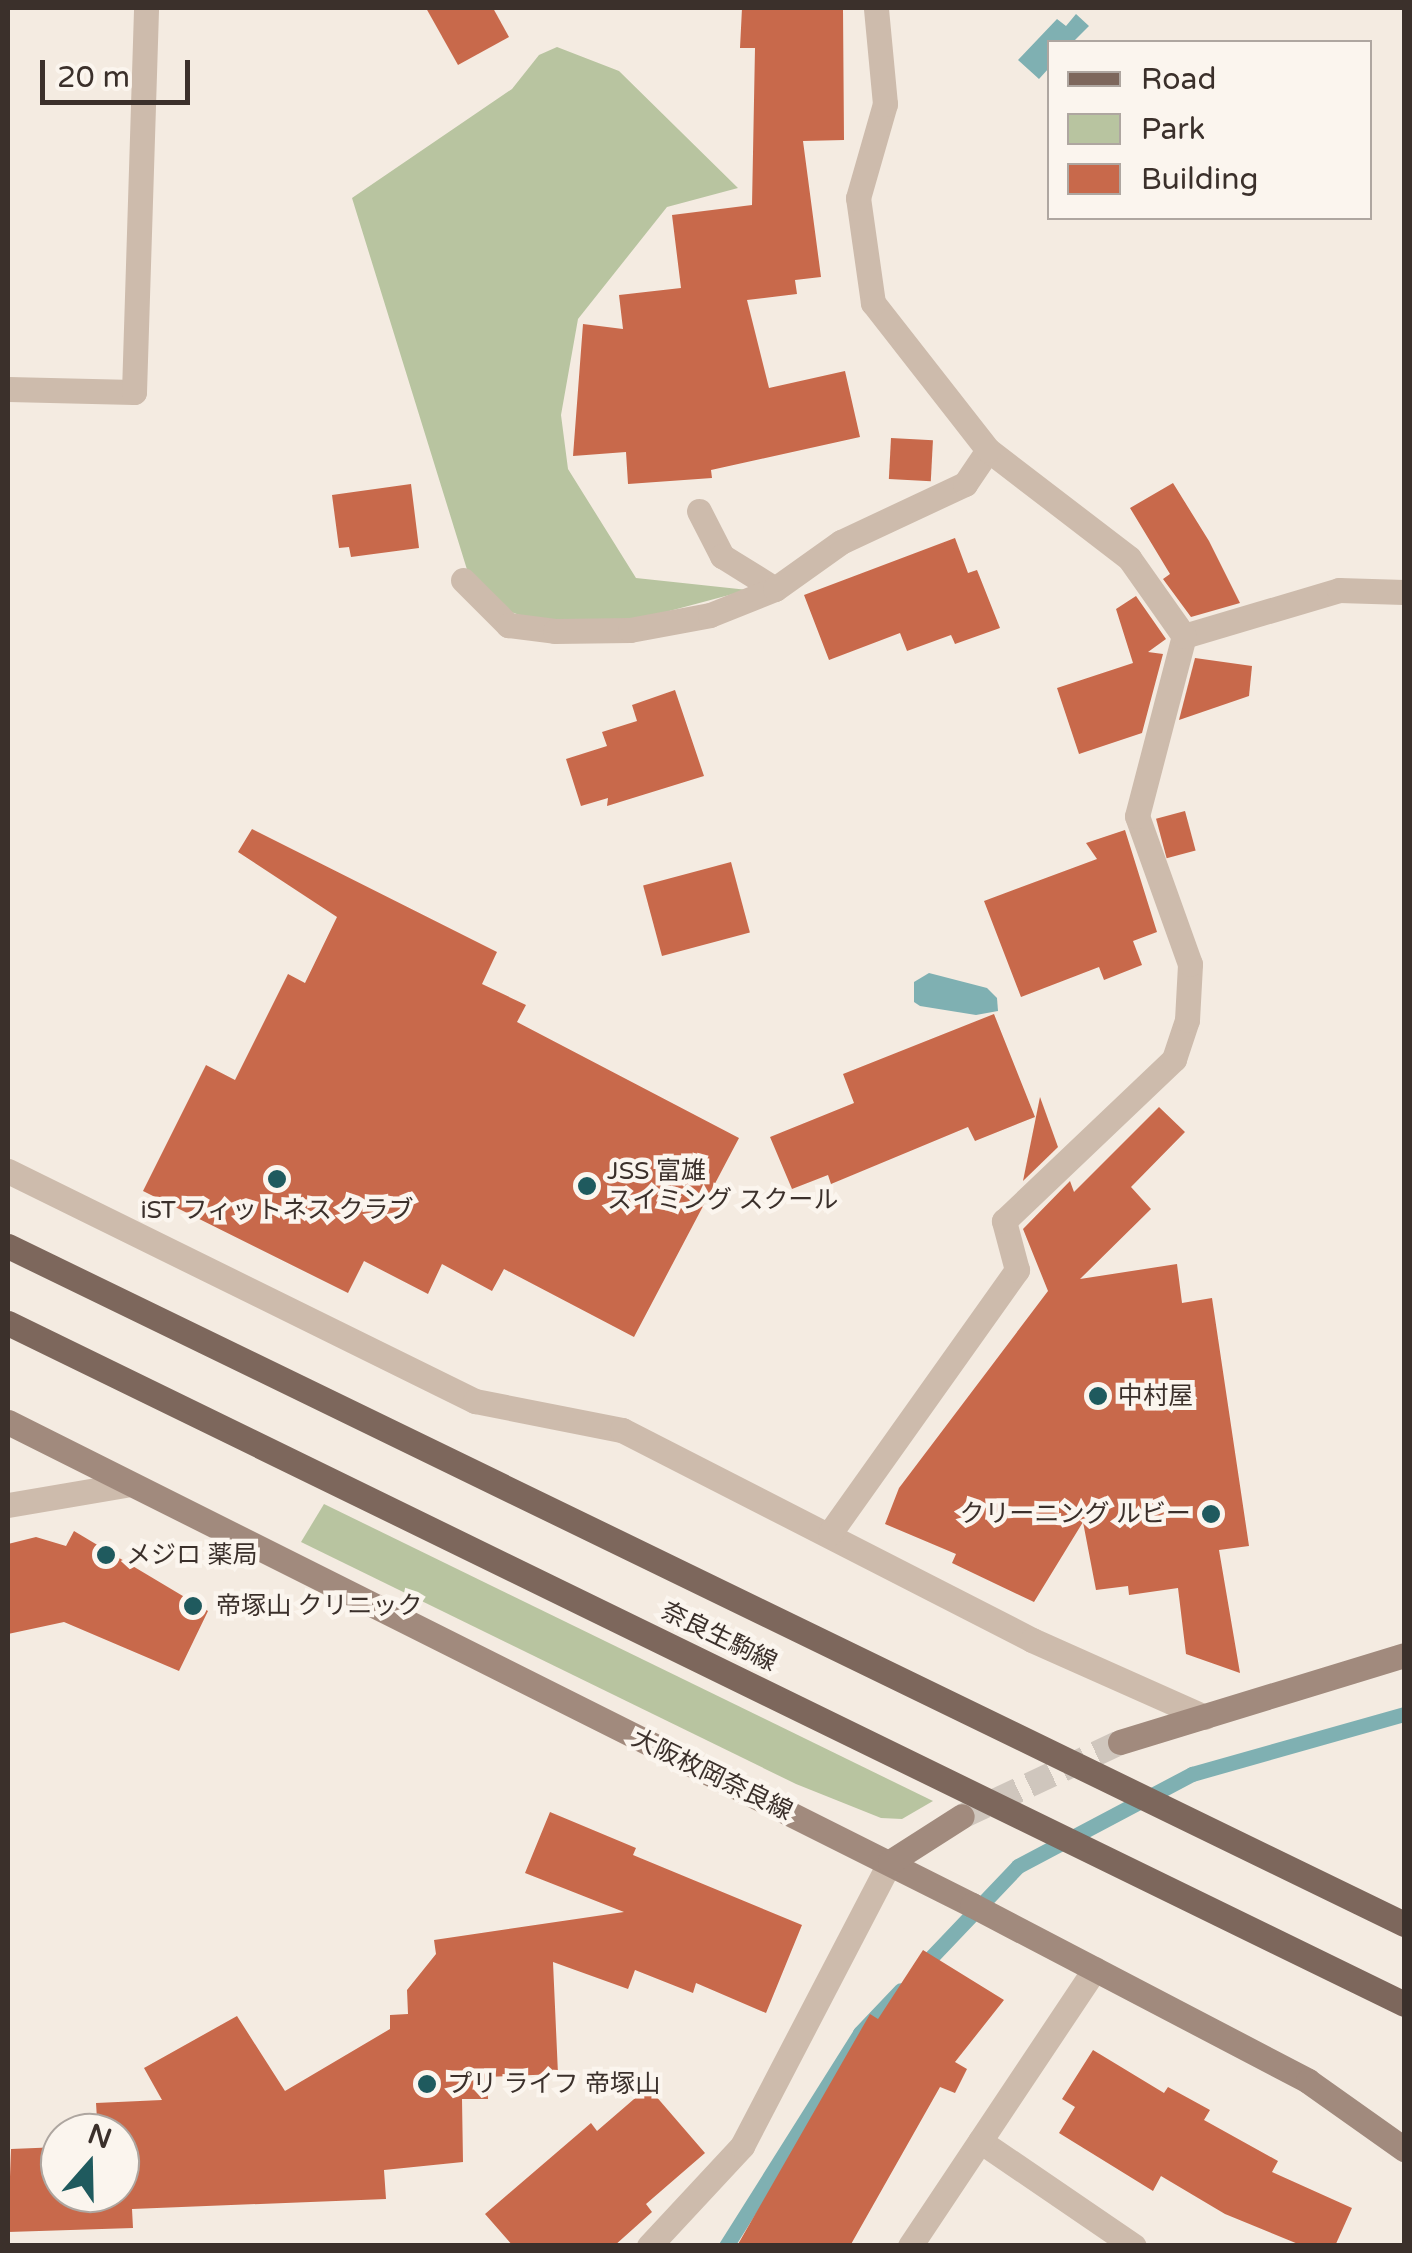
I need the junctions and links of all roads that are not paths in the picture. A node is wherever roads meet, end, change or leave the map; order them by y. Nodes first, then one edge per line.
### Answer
1 (146, 8) edge
2 (876, 8) edge
3 (8, 388) edge
4 (988, 450) junction
5 (699, 511) dead end
6 (463, 580) dead end
7 (776, 589) junction
8 (1404, 592) edge
9 (1184, 636) junction
10 (8, 1171) edge
11 (8, 1246) edge
12 (8, 1323) edge
13 (8, 1422) edge
14 (124, 1485) junction
15 (8, 1505) edge
16 (830, 1532) junction
17 (1404, 1655) edge
18 (1204, 1717) junction
19 (1120, 1742) tunnel mouth
20 (962, 1816) tunnel mouth
21 (890, 1862) junction
22 (1404, 1924) edge
23 (1095, 1969) junction
24 (1404, 2004) edge
25 (980, 2141) junction
26 (1404, 2150) edge
27 (649, 2246) edge
28 (910, 2246) edge
29 (1134, 2246) edge

1 - 3 street
2 - 4 street
4 - 7 street
4 - 9 street
5 - 7 street
6 - 7 street
8 - 9 street
9 - 16 street
10 - 16 street
11 - 22 main road, 奈良生駒線
12 - 24 main road, 奈良生駒線
13 - 14 main road, 大阪枚岡奈良線
14 - 15 street
14 - 21 main road, 大阪枚岡奈良線
16 - 18 street
17 - 18 main road
18 - 19 main road
20 - 21 main road
21 - 23 main road, 大阪枚岡奈良線
21 - 27 street
23 - 25 street
23 - 26 main road, 大阪枚岡奈良線
25 - 28 street
25 - 29 street

